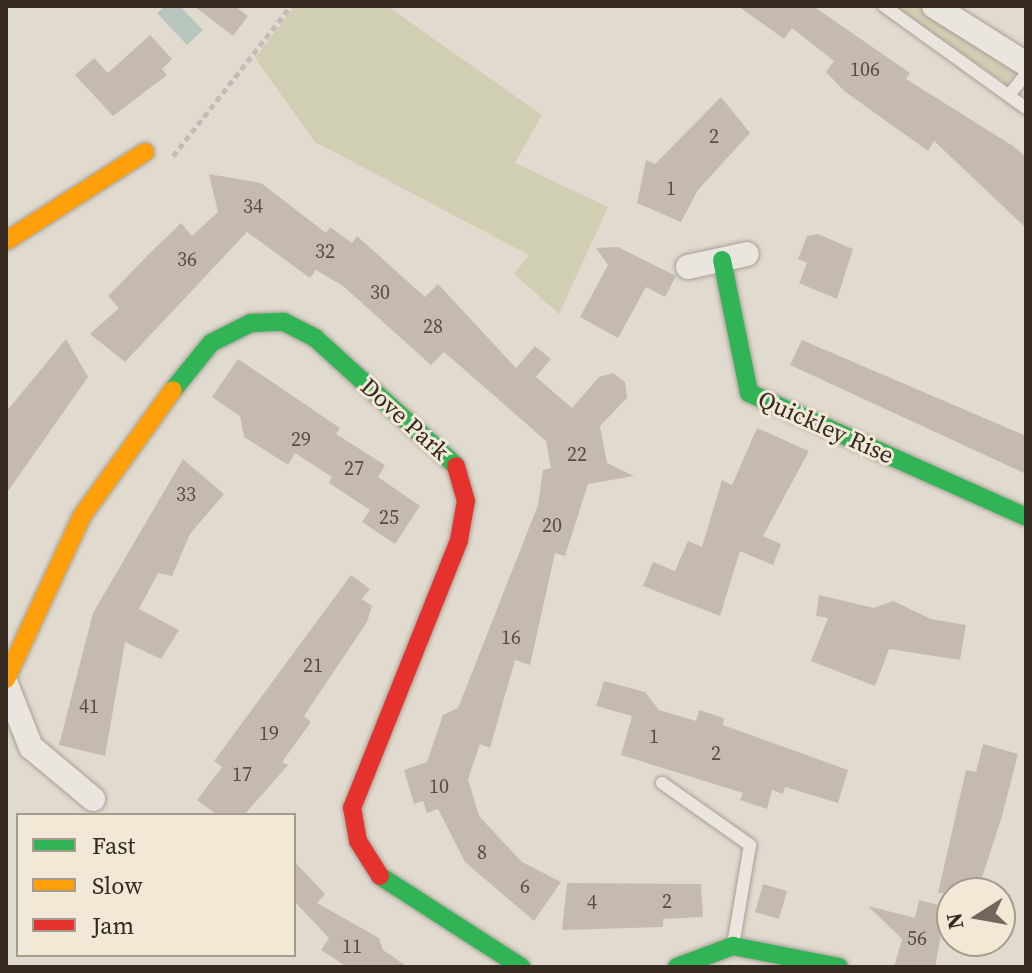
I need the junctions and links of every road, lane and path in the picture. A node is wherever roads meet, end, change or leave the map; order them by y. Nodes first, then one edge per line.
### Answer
1 (884, 6) edge
2 (934, 6) edge
3 (1026, 64) edge
4 (1026, 74) edge
5 (1009, 95) junction
6 (1026, 108) edge
7 (145, 152) dead end
8 (6, 241) edge
9 (747, 254) dead end
10 (722, 260) junction
11 (688, 267) dead end
12 (1026, 517) edge
13 (6, 682) edge
14 (662, 783) dead end
15 (93, 799) dead end
16 (733, 946) junction
17 (521, 967) edge
18 (677, 967) edge
19 (839, 967) edge

1 - 5 lane
2 - 3 street
4 - 5 lane
5 - 6 lane
7 - 8 street
9 - 10 street
10 - 11 street
10 - 12 street, Quickley Rise
13 - 15 street, Dove Park
13 - 17 street, Dove Park
14 - 16 lane
16 - 18 street
16 - 19 street

